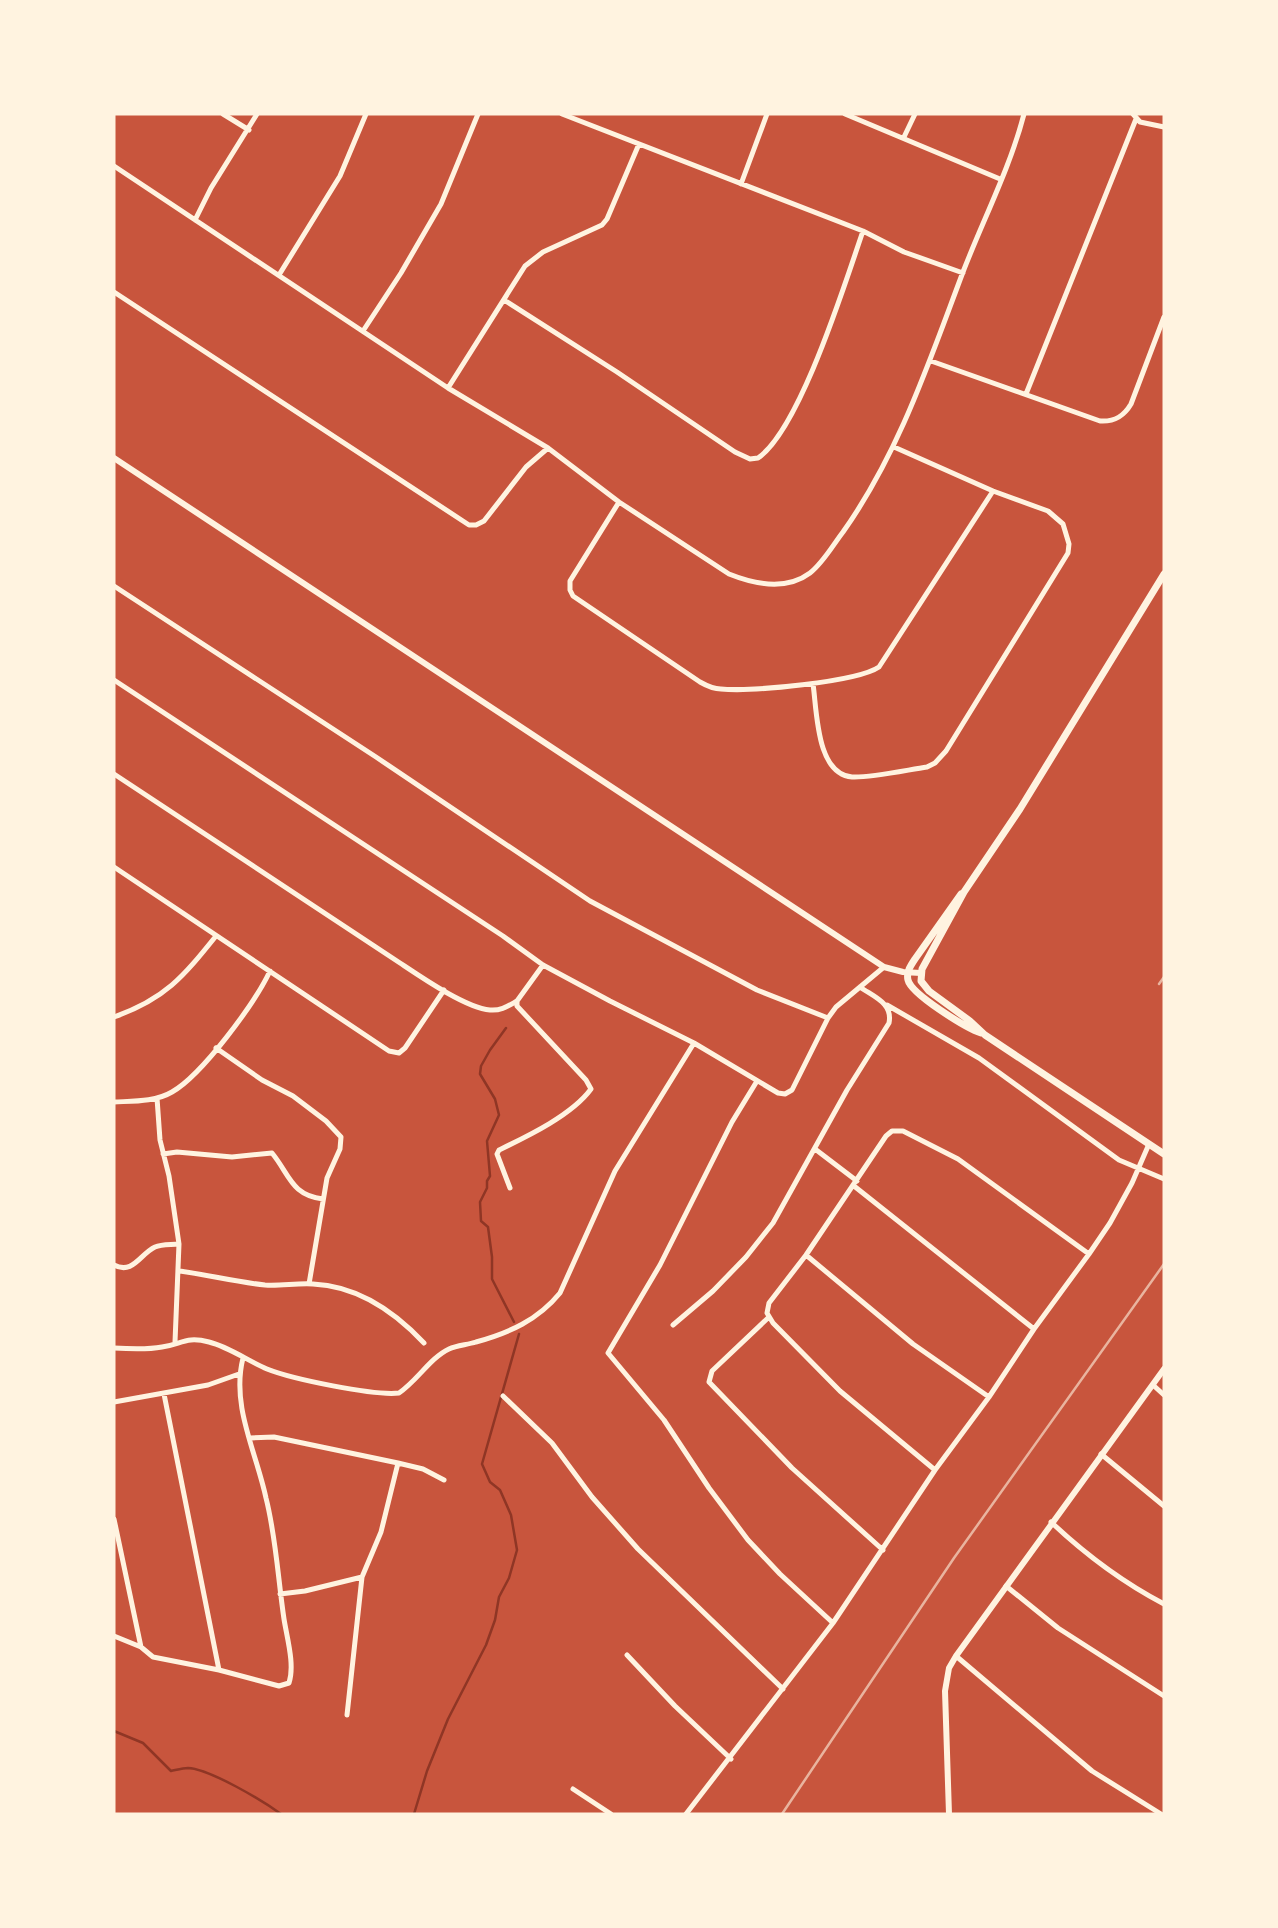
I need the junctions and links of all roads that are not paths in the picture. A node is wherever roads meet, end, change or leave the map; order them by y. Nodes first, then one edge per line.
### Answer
1 (223, 114) edge
2 (257, 114) edge
3 (366, 114) edge
4 (478, 114) edge
5 (562, 114) edge
6 (767, 114) edge
7 (845, 114) edge
8 (915, 114) edge
9 (1024, 114) edge
10 (1135, 116) edge
11 (1164, 127) edge
12 (249, 130) junction
13 (904, 137) junction
14 (639, 144) junction
15 (114, 167) edge
16 (1000, 179) junction
17 (741, 184) junction
18 (195, 220) junction
19 (863, 231) junction
20 (963, 273) junction
21 (279, 275) junction
22 (114, 292) edge
23 (504, 300) junction
24 (1164, 317) edge
25 (362, 331) junction
26 (931, 361) junction
27 (448, 388) junction
28 (1026, 394) junction
29 (894, 447) junction
30 (548, 448) junction
31 (114, 458) edge
32 (993, 491) junction
33 (619, 502) junction
34 (1164, 574) edge
35 (114, 586) edge
36 (114, 680) edge
37 (813, 684) junction
38 (114, 774) edge
39 (114, 867) edge
40 (964, 892) junction
41 (216, 936) junction
42 (543, 965) junction
43 (884, 967) junction
44 (270, 971) junction
45 (908, 972) junction
46 (921, 973) junction
47 (860, 986) junction
48 (444, 990) junction
49 (517, 1001) junction
50 (887, 1005) junction
51 (114, 1017) edge
52 (828, 1018) junction
53 (985, 1035) junction
54 (694, 1042) junction
55 (216, 1048) junction
56 (757, 1081) junction
57 (158, 1098) junction
58 (114, 1102) edge
59 (1149, 1144) junction
60 (815, 1149) junction
61 (163, 1154) junction
62 (1164, 1154) edge
63 (1138, 1168) junction
64 (1164, 1179) edge
65 (855, 1183) junction
66 (510, 1188) dead end
67 (323, 1199) junction
68 (179, 1244) junction
69 (1089, 1254) junction
70 (806, 1255) junction
71 (114, 1265) edge
72 (180, 1271) junction
73 (309, 1284) junction
74 (769, 1317) junction
75 (673, 1325) dead end
76 (1034, 1329) junction
77 (175, 1342) junction
78 (424, 1343) dead end
79 (114, 1348) edge
80 (243, 1358) junction
81 (1164, 1369) edge
82 (239, 1374) junction
83 (1153, 1385) junction
84 (164, 1394) junction
85 (1164, 1395) edge
86 (503, 1396) dead end
87 (989, 1397) junction
88 (114, 1402) edge
89 (250, 1438) junction
90 (1101, 1454) junction
91 (398, 1463) junction
92 (935, 1471) junction
93 (444, 1480) dead end
94 (1164, 1506) edge
95 (114, 1518) edge
96 (1051, 1522) junction
97 (883, 1550) junction
98 (362, 1577) junction
99 (1006, 1586) junction
100 (281, 1594) junction
101 (1164, 1604) edge
102 (833, 1623) junction
103 (114, 1636) edge
104 (141, 1647) junction
105 (627, 1655) dead end
106 (956, 1656) junction
107 (219, 1670) junction
108 (783, 1689) junction
109 (1164, 1696) edge
110 (347, 1715) dead end
111 (731, 1759) junction
112 (573, 1789) dead end
113 (611, 1814) edge
114 (686, 1814) edge
115 (951, 1814) edge
116 (1161, 1814) edge

1 - 12 street
2 - 12 street
3 - 21 street
4 - 25 street
5 - 14 street
6 - 17 street
7 - 13 street
8 - 13 street
9 - 16 street
10 - 11 street
10 - 28 street
12 - 18 street
13 - 16 street
14 - 17 street
14 - 23 street
15 - 18 street
16 - 20 street
17 - 19 street
18 - 21 street
19 - 20 street
19 - 23 street
20 - 26 street
21 - 25 street
22 - 30 street
23 - 27 street
24 - 28 street
25 - 27 street
26 - 28 street
26 - 29 street
27 - 30 street
29 - 32 street
29 - 33 street
30 - 33 street
31 - 43 street
32 - 37 street
32 - 37 street
33 - 37 street
34 - 40 main road
35 - 52 street
36 - 42 street
38 - 48 street
39 - 41 street
40 - 45 main road
40 - 46 main road
41 - 44 street
41 - 51 street
42 - 49 street
42 - 54 street
43 - 45 street
43 - 47 street
44 - 48 street
44 - 55 street
45 - 46 street
45 - 53 main road
46 - 53 main road
47 - 50 street
47 - 52 street
48 - 49 street
49 - 66 street
50 - 60 street
50 - 63 street
52 - 56 street
53 - 59 main road
54 - 56 street
54 - 80 street
55 - 57 street
55 - 67 street
56 - 102 street
57 - 58 street
57 - 61 street
59 - 62 main road
59 - 63 street
60 - 65 street
60 - 75 street
61 - 67 street
61 - 68 street
63 - 64 street
63 - 69 street
65 - 69 street
65 - 70 street
65 - 76 street
67 - 73 street
68 - 71 street
68 - 72 street
69 - 76 street
70 - 74 street
70 - 87 street
72 - 73 street
72 - 77 street
73 - 78 street
74 - 92 street
74 - 97 street
76 - 87 street
77 - 79 street
77 - 80 street
80 - 82 street
81 - 83 street
82 - 84 street
82 - 89 street
83 - 85 street
83 - 90 street
84 - 88 street
84 - 107 street
86 - 108 street
87 - 92 street
89 - 91 street
89 - 100 street
90 - 94 street
90 - 96 street
91 - 93 street
91 - 98 street
92 - 97 street
95 - 104 street
96 - 99 street
96 - 101 street
97 - 102 street
98 - 100 street
98 - 110 street
99 - 106 street
99 - 109 street
100 - 107 street
102 - 108 street
103 - 104 street
104 - 107 street
105 - 111 street
106 - 115 street
106 - 116 street
108 - 111 street
111 - 114 street
112 - 113 street

